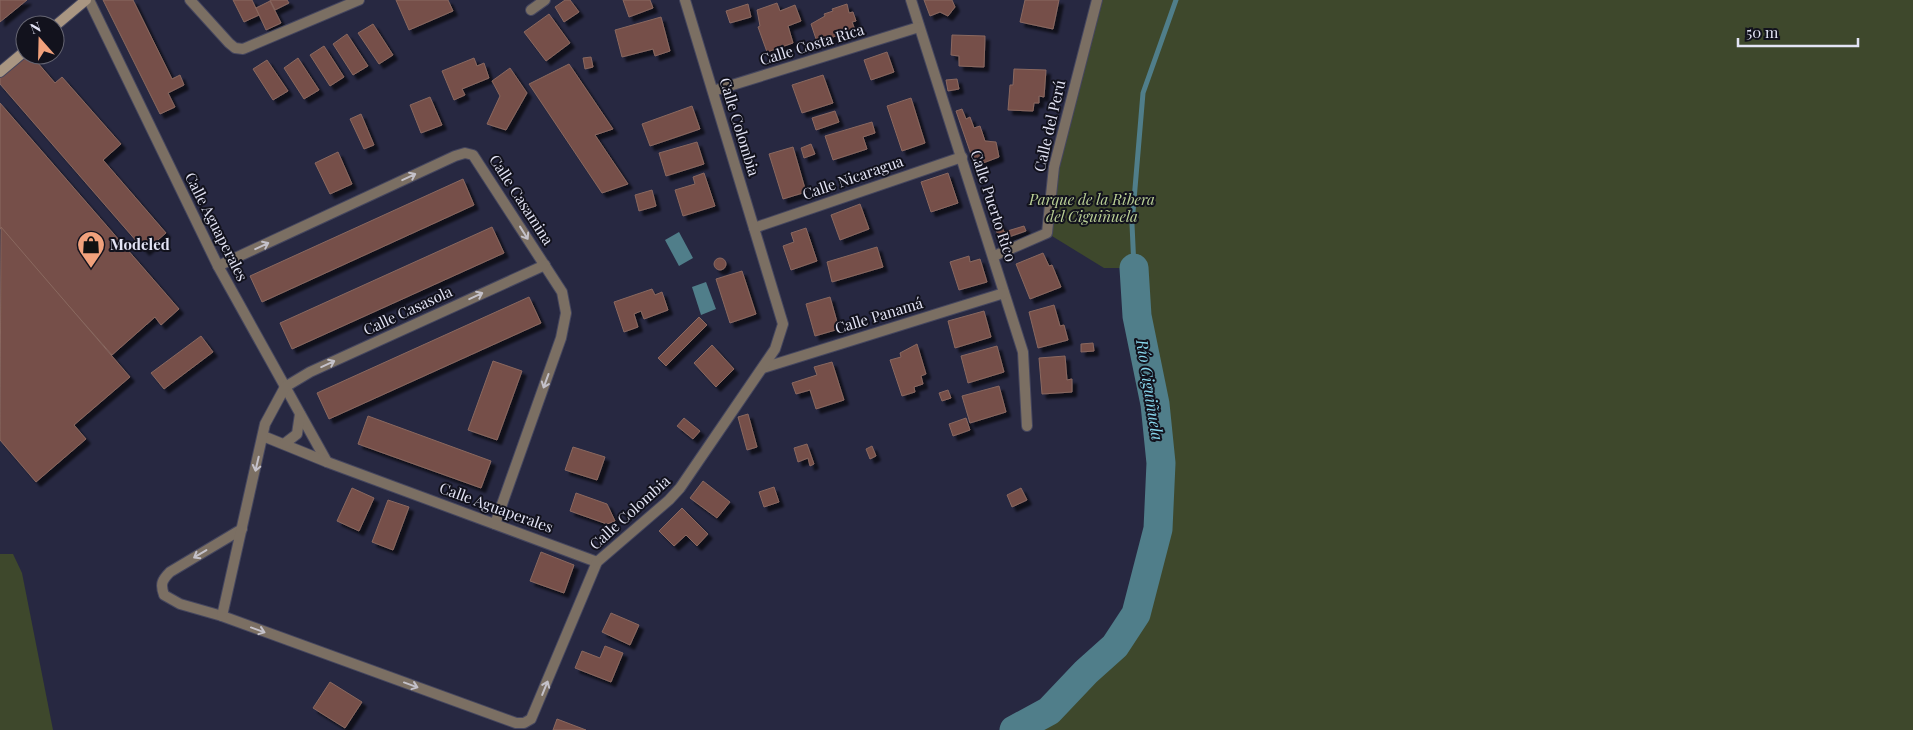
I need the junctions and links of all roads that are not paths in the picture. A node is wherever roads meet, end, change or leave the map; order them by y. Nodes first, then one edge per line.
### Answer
1 (87, 0) edge
2 (190, 0) edge
3 (359, 0) edge
4 (546, 0) edge
5 (685, 0) edge
6 (910, 0) edge
7 (1097, 0) edge
8 (532, 10) dead end
9 (65, 18) edge
10 (919, 27) junction
11 (15, 59) edge
12 (0, 72) edge
13 (713, 92) junction
14 (962, 157) junction
15 (754, 228) junction
16 (994, 256) junction
17 (545, 265) junction
18 (218, 266) junction
19 (1004, 293) junction
20 (763, 368) junction
21 (285, 387) junction
22 (300, 414) junction
23 (1027, 426) dead end
24 (264, 436) junction
25 (284, 444) junction
26 (327, 462) junction
27 (494, 524) junction
28 (242, 529) junction
29 (597, 562) junction
30 (222, 616) junction

1 - 9 street
1 - 18 street, Calle Aguaperales
2 - 3 street
4 - 8 street
5 - 13 street, Calle Colombia
6 - 10 street, Calle Puerto Rico
7 - 16 street, Calle del Perú
10 - 13 street, Calle Costa Rica
10 - 14 street, Calle Puerto Rico
11 - 12 street
13 - 15 street, Calle Colombia
14 - 15 street, Calle Nicaragua
14 - 16 street, Calle Puerto Rico
15 - 20 street, Calle Colombia
16 - 19 street, Calle Puerto Rico
18 -> 17 street, Calle Casamina
21 -> 17 street, Calle Casasola
17 -> 27 street, Calle Casamina
18 - 21 street, Calle Aguaperales
19 - 20 street, Calle Panamá
19 - 23 street, Calle Puerto Rico
20 - 29 street, Calle Colombia
21 - 22 street, Calle Aguaperales
21 - 24 street
22 - 25 street
22 - 26 street, Calle Aguaperales
24 - 25 street, Calle Aguaperales
24 -> 28 street
25 - 26 street, Calle Aguaperales
26 - 27 street, Calle Aguaperales
27 - 29 street, Calle Aguaperales
28 - 30 street
28 -> 30 street, Calle Colombia
30 -> 29 street, Calle Colombia

